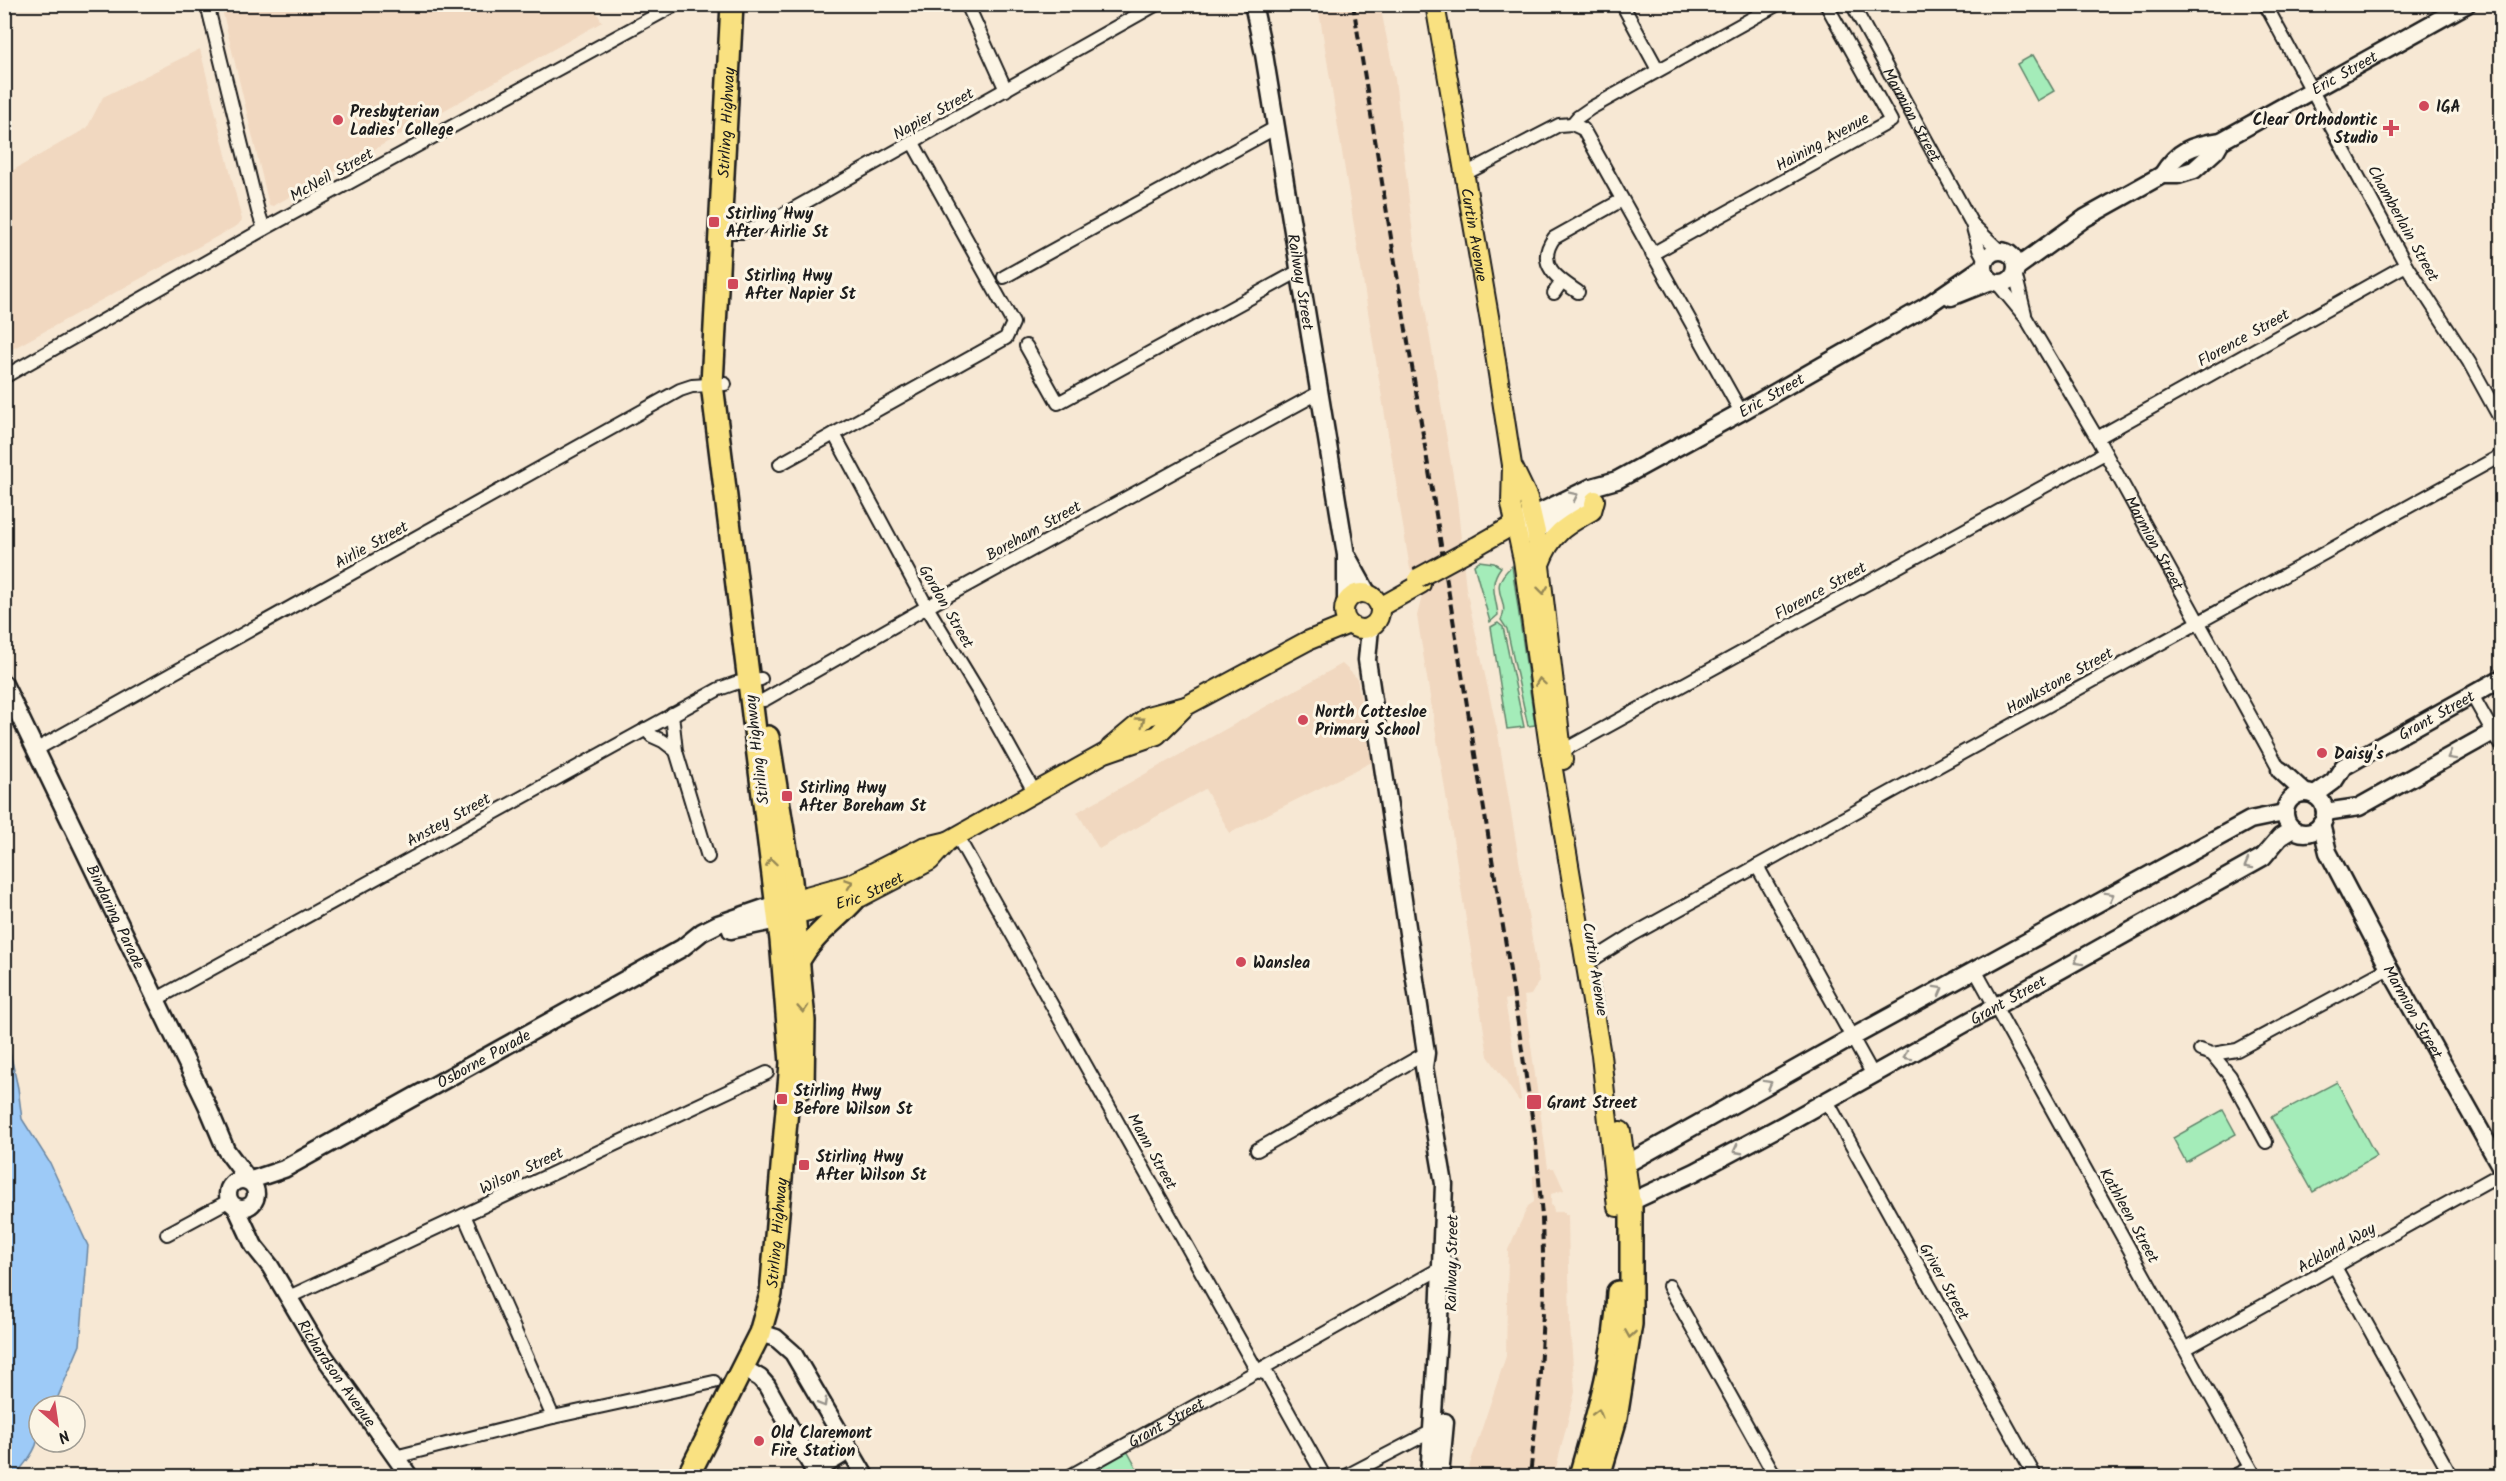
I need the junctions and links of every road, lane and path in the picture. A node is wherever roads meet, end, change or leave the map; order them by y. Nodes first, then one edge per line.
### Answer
1 (207, 4) edge
2 (677, 4) edge
3 (732, 4) edge
4 (745, 4) edge
5 (967, 4) edge
6 (1157, 4) edge
7 (1435, 4) edge
8 (1622, 4) edge
9 (1778, 4) edge
10 (1826, 4) edge
11 (1852, 4) edge
12 (2265, 4) edge
13 (2467, 4) edge
14 (1254, 6) edge
15 (1658, 70) junction
16 (1006, 90) junction
17 (2312, 90) junction
18 (1577, 127) junction
19 (1275, 128) junction
20 (913, 143) junction
21 (1463, 175) junction
22 (1622, 200) junction
23 (264, 229) junction
24 (726, 232) junction
25 (1652, 254) junction
26 (2406, 265) junction
27 (2000, 267) junction
28 (1299, 271) junction
29 (1004, 277) dead end
30 (1562, 281) junction
31 (1554, 292) dead end
32 (1578, 292) dead end
33 (2026, 318) junction
34 (1026, 346) dead end
35 (4, 377) edge
36 (719, 384) junction
37 (1320, 392) junction
38 (1741, 412) junction
39 (2502, 422) edge
40 (834, 434) junction
41 (2097, 438) junction
42 (2105, 453) junction
43 (2502, 455) edge
44 (780, 464) dead end
45 (1512, 465) junction
46 (1617, 480) junction
47 (1595, 500) junction
48 (1534, 524) junction
49 (1517, 531) junction
50 (1346, 555) junction
51 (1540, 566) junction
52 (1375, 600) junction
53 (927, 607) junction
54 (1352, 619) junction
55 (2198, 623) junction
56 (2502, 678) edge
57 (4, 684) edge
58 (762, 688) junction
59 (2472, 695) junction
60 (672, 714) junction
61 (645, 729) junction
62 (2497, 730) edge
63 (2502, 748) edge
64 (37, 749) junction
65 (676, 752) junction
66 (1557, 754) junction
67 (2280, 770) junction
68 (1035, 792) junction
69 (2310, 794) junction
70 (2287, 806) junction
71 (2323, 818) junction
72 (2299, 831) junction
73 (953, 839) junction
74 (2328, 852) junction
75 (708, 858) dead end
76 (1757, 866) junction
77 (854, 900) junction
78 (785, 909) junction
79 (1589, 958) junction
80 (799, 960) junction
81 (2389, 968) junction
82 (1975, 970) junction
83 (155, 1000) junction
84 (1996, 1007) junction
85 (1853, 1037) junction
86 (1426, 1053) junction
87 (767, 1073) dead end
88 (1873, 1075) junction
89 (1827, 1101) junction
90 (2266, 1142) dead end
91 (1257, 1150) dead end
92 (1620, 1168) junction
93 (2502, 1171) edge
94 (242, 1193) junction
95 (1624, 1205) junction
96 (464, 1215) junction
97 (167, 1234) dead end
98 (1445, 1265) junction
99 (2335, 1267) junction
100 (1669, 1286) dead end
101 (289, 1297) junction
102 (766, 1335) junction
103 (2185, 1349) junction
104 (748, 1371) junction
105 (1257, 1371) junction
106 (714, 1382) dead end
107 (553, 1417) junction
108 (1439, 1427) junction
109 (850, 1450) junction
110 (395, 1457) junction
111 (2253, 1472) edge
112 (816, 1474) edge
113 (409, 1476) edge
114 (688, 1476) edge
115 (703, 1476) edge
116 (865, 1476) edge
117 (1070, 1476) edge
118 (1324, 1476) edge
119 (1346, 1476) edge
120 (1429, 1476) edge
121 (1440, 1476) edge
122 (1580, 1476) edge
123 (1599, 1476) edge
124 (1775, 1476) edge
125 (2035, 1476) edge
126 (2234, 1476) edge
127 (2451, 1476) edge

1 - 23 street
2 - 23 street, McNeil Street
3 - 24 highway, Stirling Highway
4 - 24 highway, Stirling Highway
5 - 16 street
6 - 16 street, Napier Street
7 - 21 main road, Curtin Avenue
8 - 15 street
9 - 15 street
10 - 25 street, Haining Avenue
11 - 27 street, Marmion Street
12 - 17 street, Chamberlain Street
13 - 17 street, Eric Street
14 - 19 street, Railway Street
15 - 18 street
16 - 20 street, Napier Street
17 - 26 street, Chamberlain Street
17 - 27 street, Eric Street
18 - 21 street
18 - 22 street
19 - 28 street, Railway Street
19 - 29 street
20 - 24 street, Napier Street
20 - 40 street
21 - 45 main road, Curtin Avenue
22 - 25 street
22 - 30 street
23 - 35 street, McNeil Street
24 - 36 highway, Stirling Highway
25 - 38 street
26 - 39 street, Chamberlain Street
26 - 41 street, Florence Street
27 - 33 street, Marmion Street
27 - 33 street, Marmion Street
27 - 38 street, Eric Street
28 - 34 street
28 - 37 street, Railway Street
30 - 31 street
30 - 32 street
33 - 41 street, Marmion Street
36 - 58 highway, Stirling Highway
36 - 64 street, Airlie Street
37 - 50 street, Railway Street
37 - 53 street, Boreham Street
38 - 46 street, Eric Street
40 - 44 street
40 - 53 street, Gordon Street
41 - 42 street, Marmion Street
42 - 55 street, Marmion Street
42 - 66 street, Florence Street
43 - 55 street, Hawkstone Street
45 - 48 main road, Curtin Avenue
45 - 49 main road, Curtin Avenue
46 - 47 street, Eric Street
48 -> 46 street, Eric Street
47 - 48 street, Eric Street
47 - 51 main road
48 - 49 street, Eric Street
48 - 51 main road, Curtin Avenue
49 - 52 main road, Eric Street
66 -> 49 main road, Curtin Avenue
50 - 52 street, Railway Street
50 - 54 street, Railway Street
51 -> 66 main road, Curtin Avenue
52 - 54 main road, Eric Street
52 - 54 main road
53 - 58 street, Boreham Street
53 - 68 street, Gordon Street
54 - 68 main road, Eric Street
54 - 86 street, Railway Street
55 - 67 street, Marmion Street
55 - 76 street, Hawkstone Street
56 - 59 street, Grant Street
57 - 64 street, Bindaring Parade
58 - 60 street, Anstey Street
58 - 78 highway, Stirling Highway
59 - 62 street
59 - 69 street, Grant Street
60 - 61 street, Anstey Street
60 - 65 street
61 - 65 street
61 - 83 street, Anstey Street
62 - 63 street
62 -> 71 street
64 - 83 street, Bindaring Parade
65 - 75 street
66 - 79 main road, Curtin Avenue
67 - 69 street, Marmion Street
67 - 70 street, Marmion Street
68 - 73 main road, Eric Street
69 - 70 street
69 - 71 street
70 - 72 street
82 -> 70 street
71 - 72 street
71 - 74 street, Marmion Street
72 - 74 street, Marmion Street
72 -> 84 street, Grant Street
73 - 77 main road, Eric Street
78 -> 73 main road, Eric Street
73 - 105 street, Mann Street
74 - 81 street, Marmion Street
76 - 79 street, Hawkstone Street
76 - 85 street
77 - 78 main road, Eric Street
77 - 80 highway
78 - 80 highway, Stirling Highway
78 - 94 street, Osborne Parade
78 - 102 highway, Stirling Highway
79 - 92 main road, Curtin Avenue
80 -> 102 highway, Stirling Highway
81 - 90 street
81 - 93 street, Marmion Street
82 - 84 street, Kathleen Street
85 -> 82 street
83 - 94 street, Bindaring Parade
84 -> 88 street, Grant Street
84 - 103 street, Kathleen Street
85 - 88 street
92 -> 85 street
86 - 91 street
86 - 98 street, Railway Street
87 - 96 street, Wilson Street
88 - 89 street, Grant Street
89 -> 95 street, Grant Street
89 - 125 street, Griver Street
92 - 95 main road, Curtin Avenue
93 - 99 street, Ackland Way
94 - 97 street, Osborne Parade
94 - 101 street, Richardson Avenue
122 -> 95 highway, Curtin Avenue
95 -> 123 highway, Curtin Avenue
96 - 101 street, Wilson Street
96 - 107 street
98 - 105 street, Grant Street
98 - 108 street, Railway Street
99 - 103 street, Ackland Way
99 - 127 street
100 - 124 street
101 - 110 street, Richardson Avenue
102 - 104 highway, Stirling Highway
102 -> 109 street
103 - 111 street, Kathleen Street
104 - 112 street
104 - 114 highway, Stirling Highway
104 - 115 highway, Stirling Highway
105 - 117 street, Grant Street
105 - 118 street, Mann Street
106 - 107 street
107 - 110 street
108 - 119 street
108 - 120 street, Railway Street
108 - 121 street, Railway Street
109 - 112 street
109 - 116 street
110 - 113 street, Richardson Avenue
111 - 126 street

